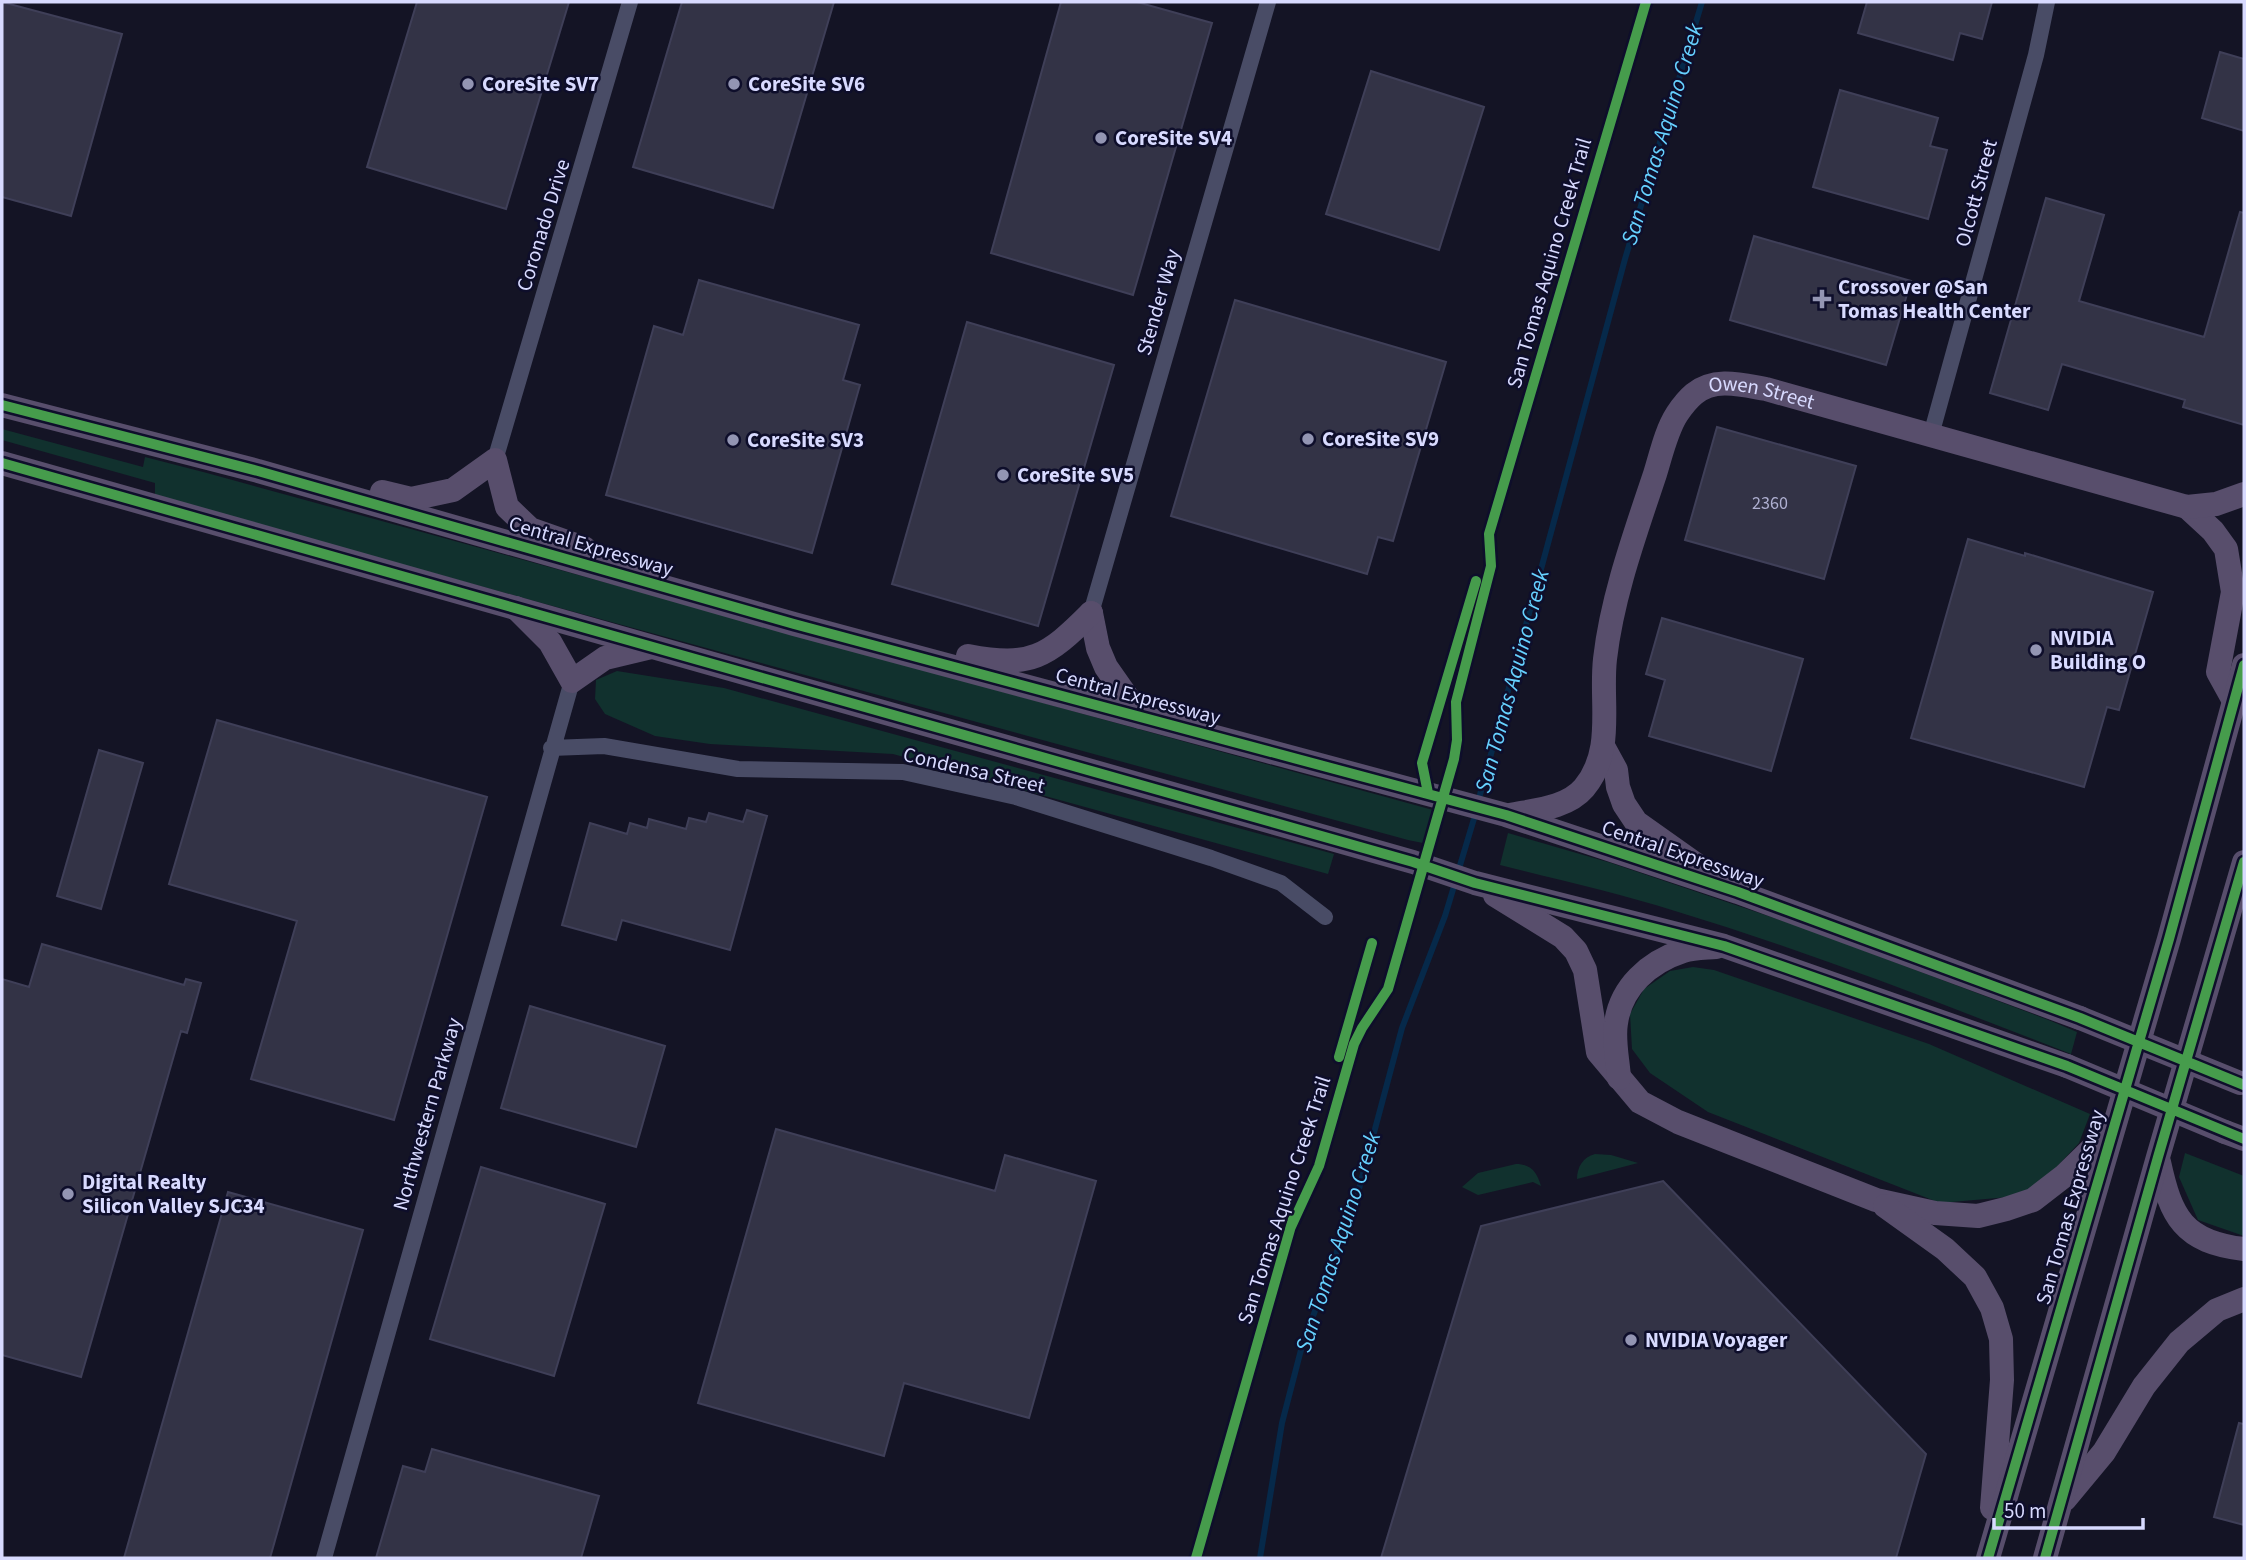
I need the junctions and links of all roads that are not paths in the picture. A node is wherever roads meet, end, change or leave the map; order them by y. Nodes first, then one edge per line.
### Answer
1 (630, 2) edge
2 (1268, 2) edge
3 (2047, 2) edge
4 (2, 405) edge
5 (1931, 436) junction
6 (495, 460) junction
7 (2, 463) edge
8 (258, 471) junction
9 (2244, 494) edge
10 (2187, 508) junction
11 (516, 607) junction
12 (1091, 613) junction
13 (794, 624) junction
14 (654, 647) junction
15 (2244, 664) edge
16 (572, 681) junction
17 (2234, 701) junction
18 (1141, 717) junction
19 (551, 748) junction
20 (1604, 748) junction
21 (1506, 815) junction
22 (2244, 862) edge
23 (1475, 883) junction
24 (1738, 892) junction
25 (1325, 917) dead end
26 (1724, 946) junction
27 (1619, 1078) junction
28 (2242, 1084) edge
29 (2114, 1127) junction
30 (2235, 1136) edge
31 (2158, 1157) junction
32 (1876, 1200) junction
33 (2244, 1249) edge
34 (2244, 1299) edge
35 (2058, 1508) junction
36 (324, 1558) edge
37 (1988, 1558) edge
38 (2045, 1558) edge

1 - 6 street, Coronado Drive
2 - 12 street, Stender Way
3 - 5 street, Olcott Street
4 - 8 highway, Central Expressway
5 - 10 highway, Owen Street
5 - 20 highway, Owen Street
6 - 8 highway
6 - 13 highway
7 - 11 highway
8 - 13 highway, Central Expressway
9 - 10 highway
10 - 17 highway
11 - 14 highway
11 - 16 highway
12 - 13 highway
12 - 18 highway
13 - 18 highway, Central Expressway
14 - 16 highway
14 - 23 highway
15 - 17 highway, San Tomas Expressway
16 - 19 street, Northwestern Parkway
17 - 29 highway, San Tomas Expressway
18 - 21 highway, Central Expressway
19 - 25 street, Condensa Street
19 - 36 street, Northwestern Parkway
20 - 21 highway
20 - 24 highway
21 - 24 highway, Central Expressway
22 - 31 highway
23 - 26 highway
23 - 27 highway
24 - 28 highway, Central Expressway, bridge
26 - 27 highway
26 - 30 highway, bridge
27 - 32 highway
29 - 32 highway
29 - 37 highway, San Tomas Expressway
31 - 33 highway
31 - 35 highway
32 - 37 highway
34 - 35 highway
35 - 38 highway

